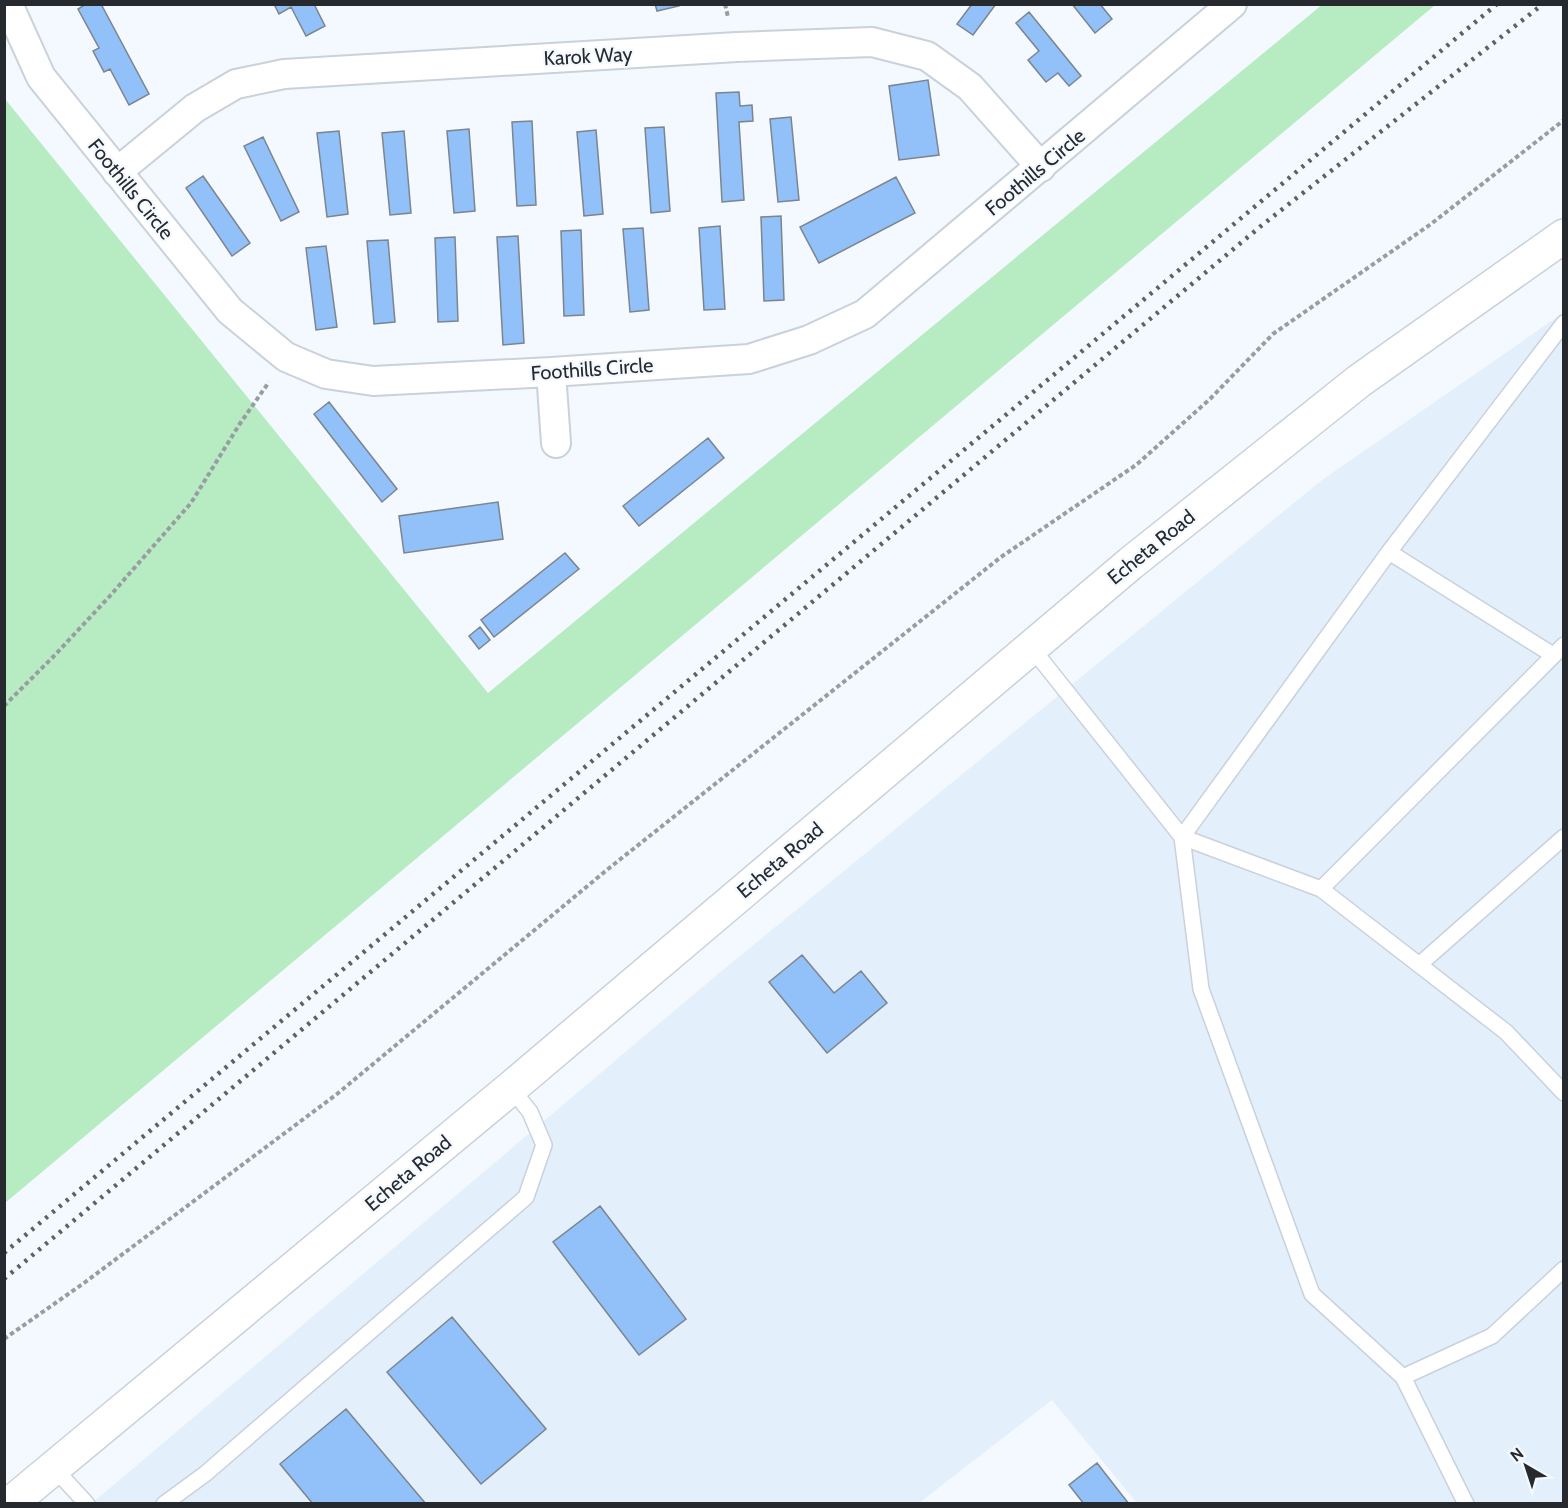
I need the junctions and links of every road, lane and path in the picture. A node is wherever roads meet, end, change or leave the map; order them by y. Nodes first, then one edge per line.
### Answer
1 (8, 4) edge
2 (1232, 4) edge
3 (1563, 120) edge
4 (1041, 166) junction
5 (117, 172) junction
6 (1563, 236) edge
7 (1563, 323) edge
8 (286, 357) junction
9 (552, 372) junction
10 (556, 443) dead end
11 (1389, 552) junction
12 (1031, 647) junction
13 (1558, 650) edge
14 (4, 706) edge
15 (1182, 837) junction
16 (1563, 837) edge
17 (1321, 889) junction
18 (1419, 965) junction
19 (511, 1088) junction
20 (1563, 1093) edge
21 (1563, 1269) edge
22 (4, 1339) edge
23 (1403, 1377) junction
24 (53, 1467) junction
25 (10, 1503) edge
26 (87, 1503) edge
27 (164, 1503) edge
28 (1466, 1503) edge

1 - 5 street, Foothills Circle
2 - 4 street, Foothills Circle
3 - 22 path
4 - 5 street, Karok Way
4 - 9 street, Foothills Circle
5 - 8 street, Foothills Circle
6 - 12 street, Echeta Road
7 - 11 lane
8 - 9 street, Foothills Circle
8 - 14 path
9 - 10 street
11 - 13 lane
11 - 15 lane
12 - 15 lane
12 - 19 street, Echeta Road
13 - 17 lane
15 - 17 lane
15 - 23 lane
16 - 18 lane
17 - 18 lane
18 - 20 lane
19 - 24 street, Echeta Road
19 - 27 lane
21 - 23 lane
23 - 28 lane
24 - 25 street, Echeta Road
24 - 26 lane

